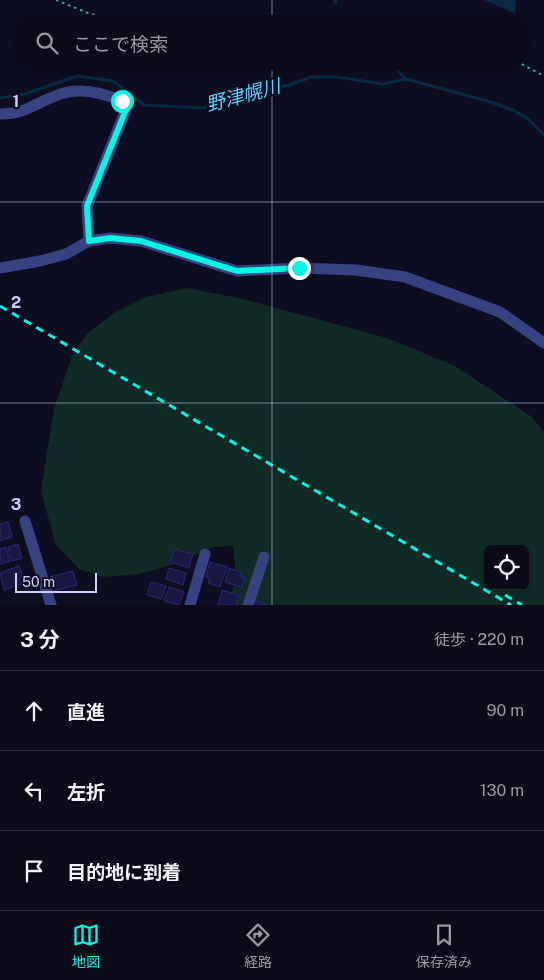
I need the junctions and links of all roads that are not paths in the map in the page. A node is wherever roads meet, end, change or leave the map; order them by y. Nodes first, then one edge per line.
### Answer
1 (0, 114) edge
2 (89, 241) junction
3 (0, 268) edge
4 (544, 343) edge
5 (25, 520) dead end
6 (205, 554) dead end
7 (264, 557) dead end
8 (51, 605) edge
9 (190, 605) edge
10 (248, 605) edge

1 - 2 street
2 - 3 street
2 - 4 street
5 - 8 street
6 - 9 street
7 - 10 street

